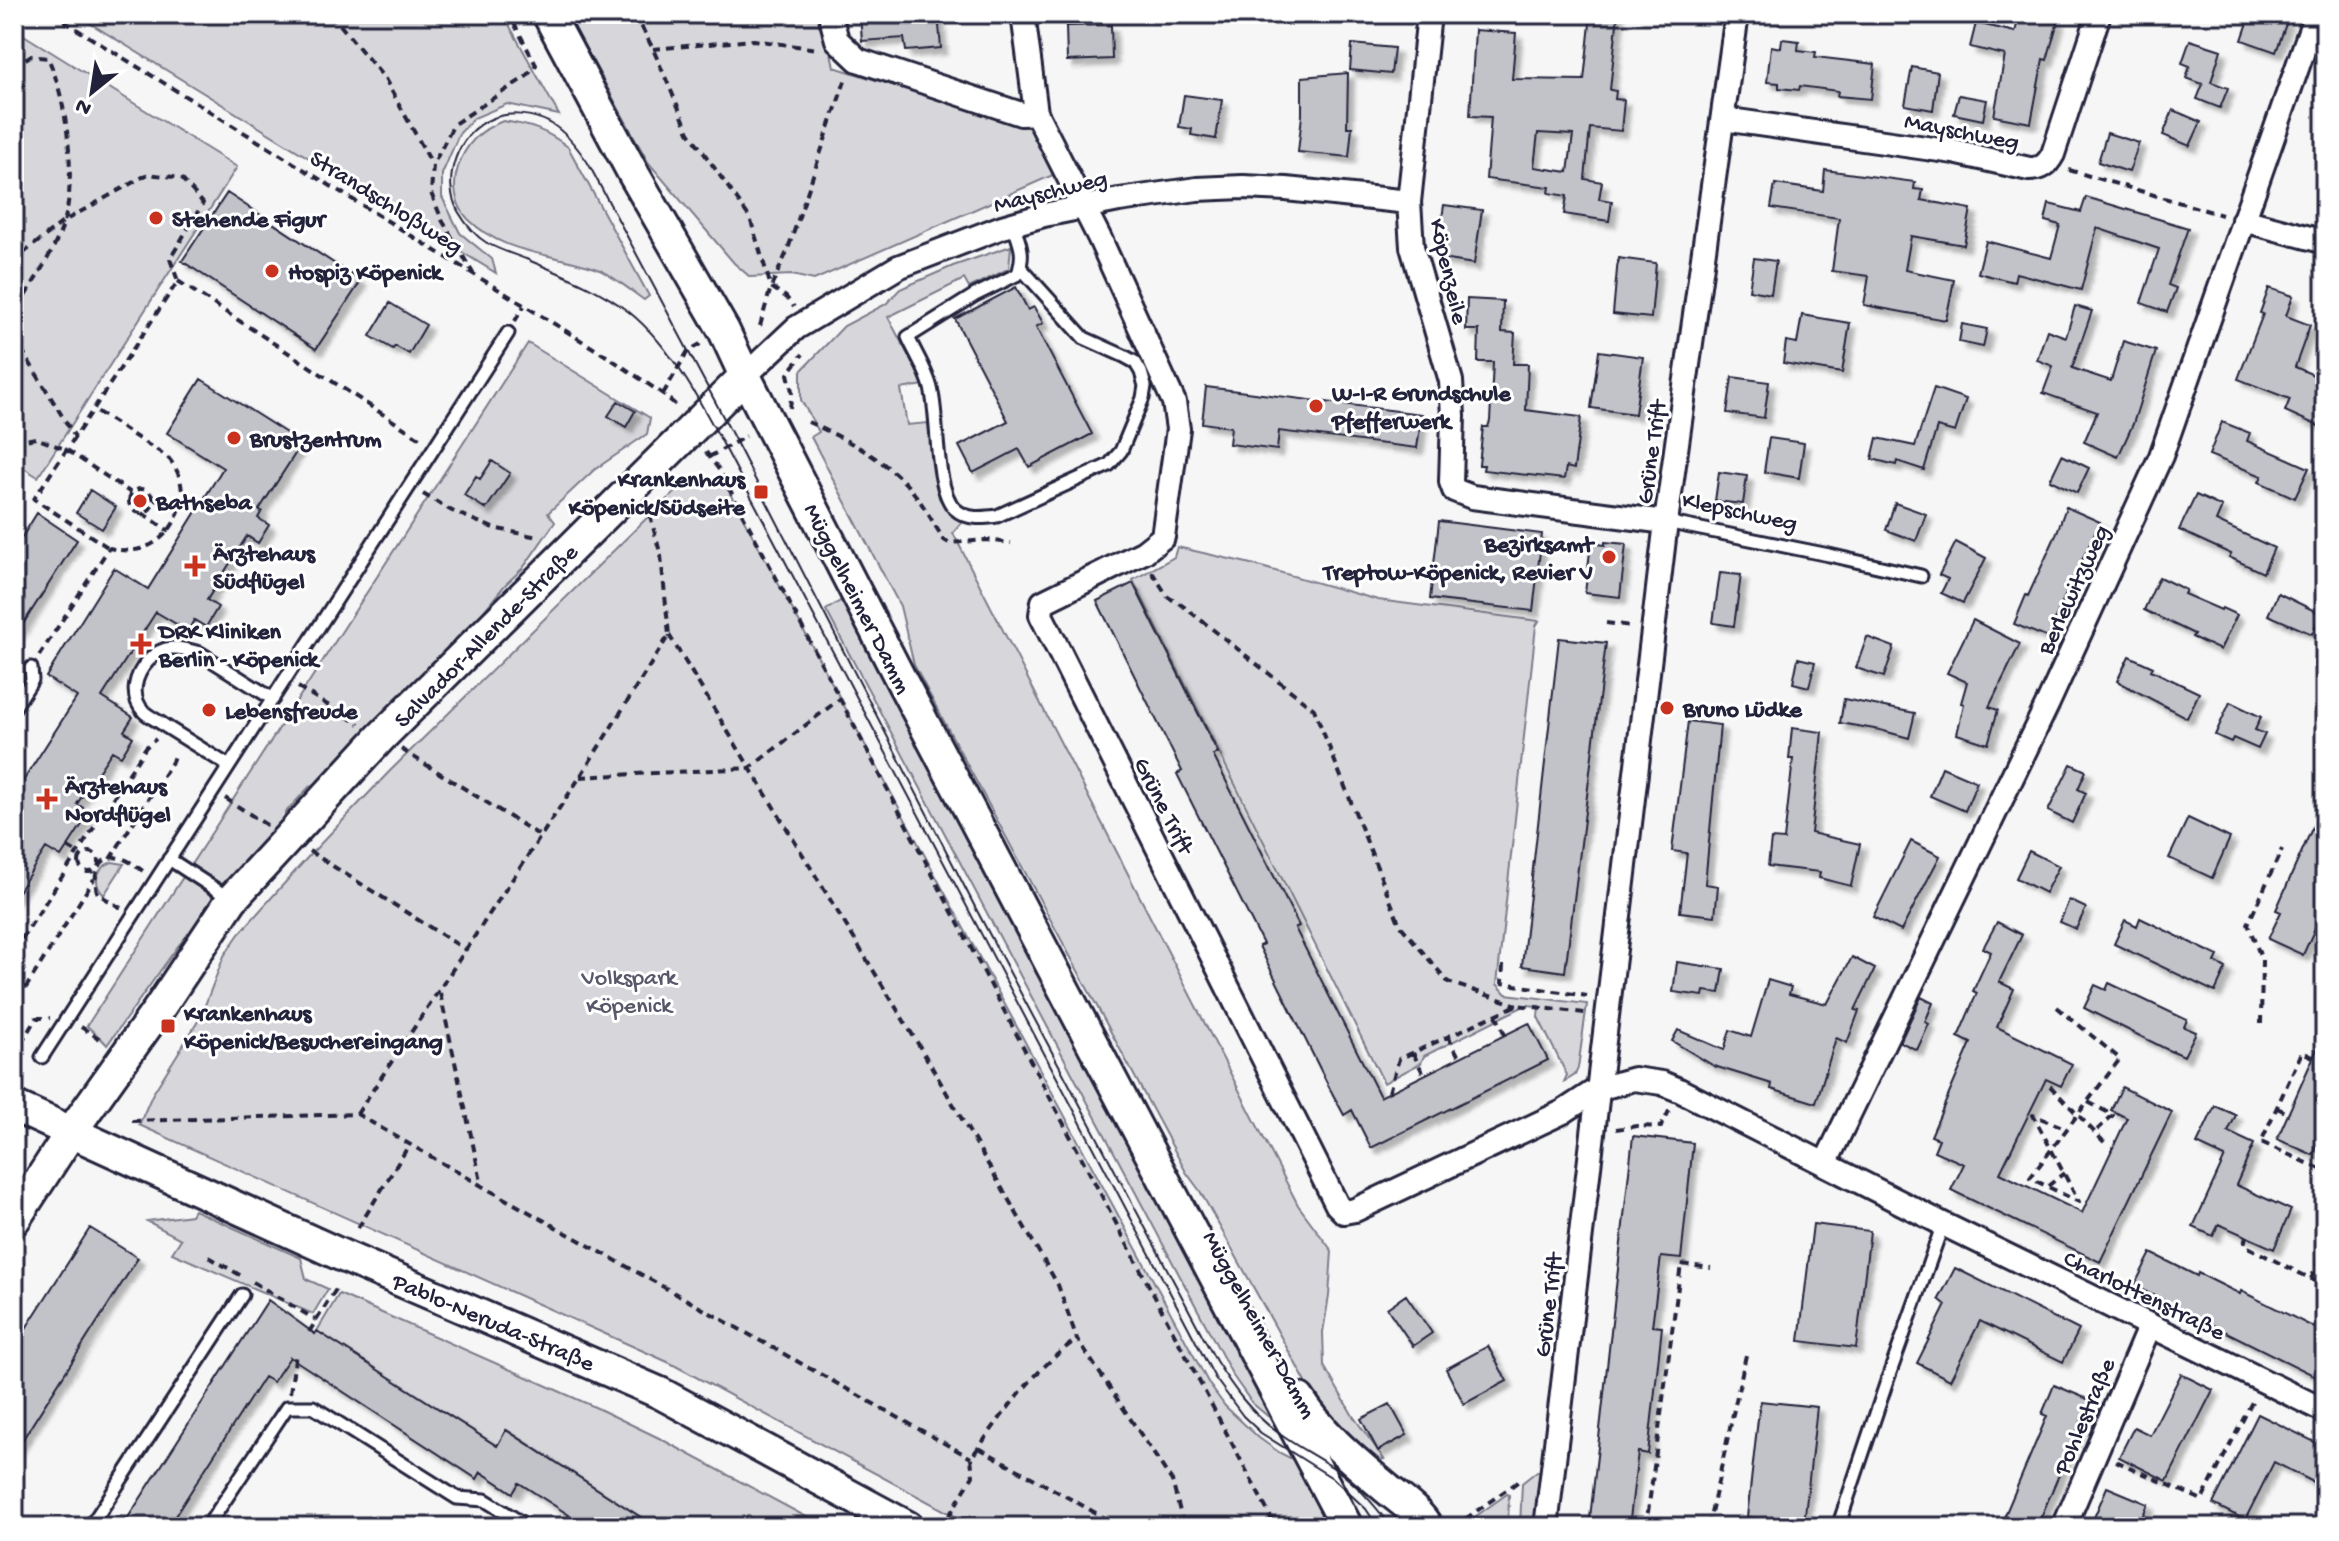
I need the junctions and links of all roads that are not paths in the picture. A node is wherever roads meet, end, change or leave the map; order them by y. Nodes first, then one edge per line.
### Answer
1 (548, 14) edge
2 (830, 14) edge
3 (1023, 14) edge
4 (1429, 14) edge
5 (1737, 14) edge
6 (2099, 14) edge
7 (2316, 14) edge
8 (1036, 113) junction
9 (1723, 119) junction
10 (1409, 202) junction
11 (1083, 207) junction
12 (2243, 220) junction
13 (1013, 224) junction
14 (2325, 242) edge
15 (1020, 267) junction
16 (508, 333) dead end
17 (745, 376) junction
18 (1454, 490) joint
19 (1666, 522) junction
20 (1921, 576) dead end
21 (34, 663) road end
22 (273, 699) junction
23 (14, 708) edge
24 (229, 766) junction
25 (169, 859) junction
26 (232, 899) junction
27 (42, 1057) dead end
28 (1598, 1089) junction
29 (14, 1106) edge
30 (71, 1132) junction
31 (1825, 1164) junction
32 (1166, 1184) junction
33 (14, 1220) edge
34 (1943, 1224) junction
35 (242, 1295) dead end
36 (2150, 1325) junction
37 (2325, 1411) edge
38 (90, 1527) edge
39 (207, 1527) edge
40 (528, 1527) edge
41 (908, 1527) edge
42 (1347, 1527) edge
43 (1427, 1527) edge
44 (1546, 1527) edge
45 (1838, 1527) edge
46 (2064, 1527) edge

1 - 17 main road, Müggelheimer Damm
2 - 8 street
3 - 8 street
4 - 10 street, Köpenzeile
5 - 9 street, Grüne Trift
6 - 9 street, Mayschweg
7 - 12 street, Berlewitzweg
8 - 11 street
9 - 19 street, Grüne Trift
10 - 11 street, Mayschweg
10 - 18 street, Köpenzeile
11 - 13 street, Mayschweg
11 - 28 street, Grüne Trift
12 - 14 street
12 - 31 street, Berlewitzweg
13 - 15 lane
13 - 17 street, Mayschweg
15 - 15 lane
16 - 22 lane
17 - 26 main road, Salvador-Allende-Straße
17 - 32 main road, Müggelheimer Damm
18 - 19 street, Klepschweg
19 - 20 lane, Klepschweg
19 - 28 street, Grüne Trift
21 - 23 lane
22 - 24 lane
22 - 24 lane
24 - 25 lane
25 - 26 lane
25 - 27 lane
26 - 30 main road, Salvador-Allende-Straße
28 - 31 street, Charlottenstraße
28 - 44 street, Grüne Trift
29 - 30 main road, Pablo-Neruda-Straße
30 - 33 main road, Salvador-Allende-Straße
30 - 41 main road, Pablo-Neruda-Straße
31 - 34 street, Charlottenstraße
32 - 42 main road, Müggelheimer Damm
32 - 43 main road, Müggelheimer Damm
34 - 36 street, Charlottenstraße
34 - 45 lane
35 - 38 lane
36 - 37 street, Charlottenstraße
36 - 46 street, Pohlestraße
39 - 40 lane

